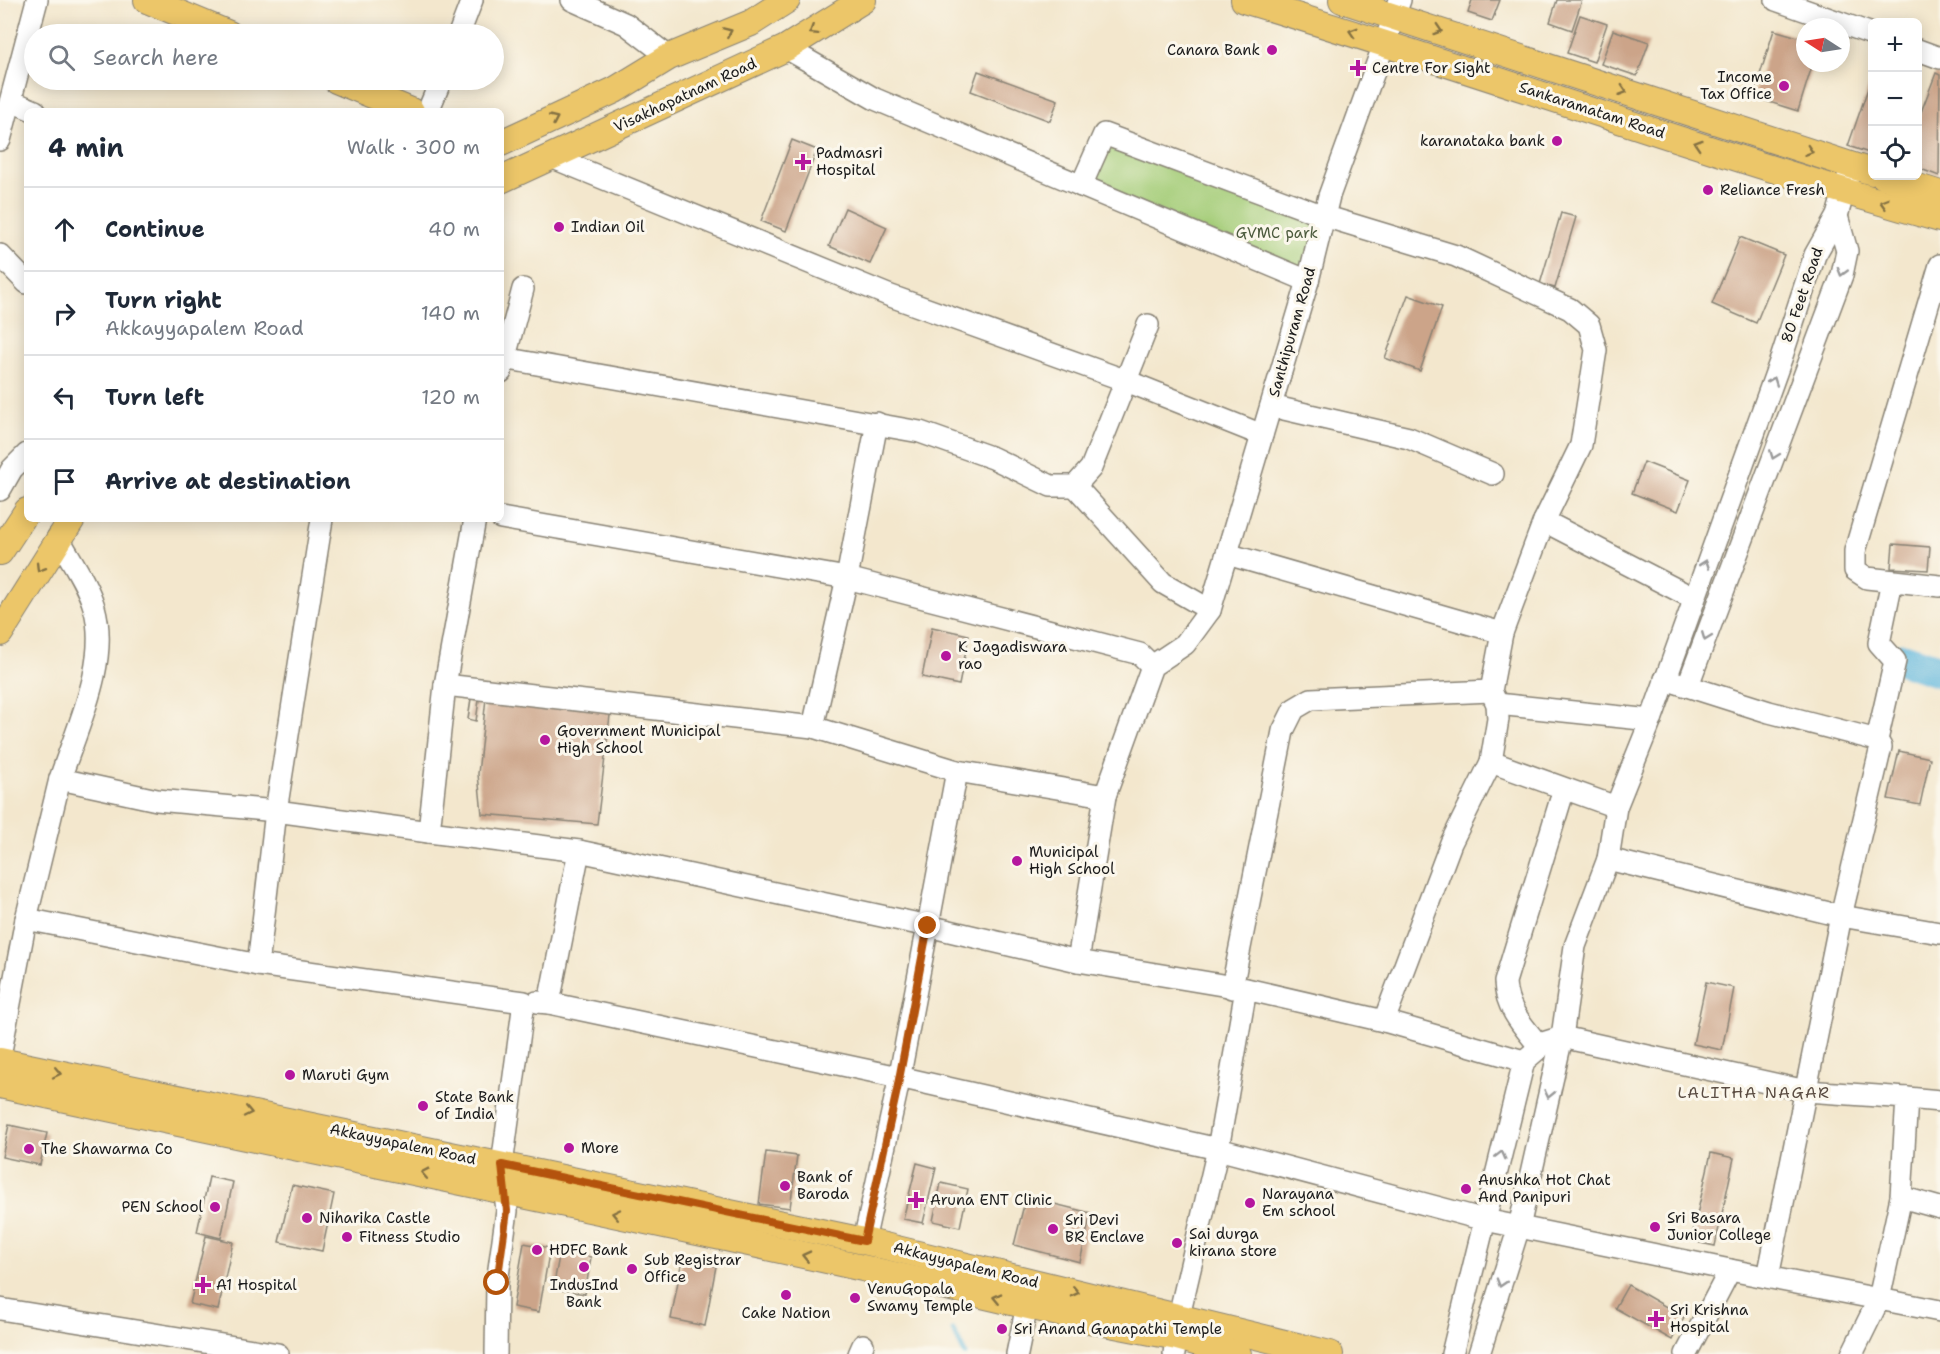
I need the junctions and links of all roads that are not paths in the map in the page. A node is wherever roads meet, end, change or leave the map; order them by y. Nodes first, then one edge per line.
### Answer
1 (37, 0) edge
2 (147, 0) edge
3 (472, 0) edge
4 (572, 0) edge
5 (787, 0) edge
6 (862, 0) edge
7 (1244, 0) edge
8 (1342, 0) edge
9 (1776, 0) edge
10 (1397, 8) edge
11 (31, 24) edge
12 (205, 24) edge
13 (463, 24) edge
14 (1868, 33) edge
15 (1385, 42) junction
16 (786, 48) junction
17 (24, 50) edge
18 (1922, 52) edge
19 (669, 57) junction
20 (1940, 58) edge
21 (360, 90) edge
22 (437, 90) edge
23 (11, 101) junction
24 (28, 108) edge
25 (404, 108) edge
26 (429, 108) edge
27 (0, 140) edge
28 (504, 142) edge
29 (551, 157) junction
30 (1862, 169) edge
31 (504, 179) edge
32 (1896, 180) edge
33 (1081, 186) junction
34 (1940, 194) edge
35 (1840, 204) junction
36 (1324, 216) junction
37 (1940, 219) edge
38 (0, 255) edge
39 (1940, 265) edge
40 (24, 280) edge
41 (1308, 280) junction
42 (523, 289) dead end
43 (1148, 325) dead end
44 (504, 358) edge
45 (504, 365) edge
46 (1124, 380) junction
47 (1271, 406) junction
48 (877, 423) junction
49 (1262, 435) junction
50 (24, 457) edge
51 (1492, 474) dead end
52 (3, 481) edge
53 (1075, 486) junction
54 (24, 516) edge
55 (504, 519) edge
56 (322, 522) edge
57 (474, 522) edge
58 (1544, 522) junction
59 (65, 528) edge
60 (0, 552) edge
61 (1227, 554) junction
62 (847, 578) junction
63 (1892, 581) junction
64 (1940, 585) edge
65 (1693, 598) junction
66 (1210, 610) junction
67 (0, 633) edge
68 (1502, 633) junction
69 (1152, 666) junction
70 (1665, 679) junction
71 (445, 685) junction
72 (1688, 685) junction
73 (1494, 698) junction
74 (1651, 720) junction
75 (813, 727) junction
76 (1877, 740) junction
77 (1491, 762) junction
78 (957, 771) junction
79 (60, 779) junction
80 (1564, 789) junction
81 (1105, 796) junction
82 (1616, 807) junction
83 (276, 811) junction
84 (429, 832) junction
85 (579, 851) junction
86 (1608, 860) junction
87 (1841, 916) junction
88 (26, 919) junction
89 (928, 926) junction
90 (1940, 933) edge
91 (1078, 961) junction
92 (258, 965) junction
93 (1239, 989) junction
94 (524, 1002) junction
95 (549, 1003) junction
96 (1383, 1021) junction
97 (1562, 1037) junction
98 (1532, 1054) junction
99 (0, 1056) edge
100 (0, 1061) edge
101 (899, 1077) junction
102 (0, 1085) edge
103 (1806, 1091) junction
104 (1907, 1098) junction
105 (1940, 1101) edge
106 (1218, 1149) junction
107 (504, 1177) junction
108 (1901, 1197) junction
109 (1940, 1208) edge
110 (1485, 1221) junction
111 (1519, 1227) junction
112 (864, 1241) junction
113 (1730, 1270) junction
114 (1768, 1277) junction
115 (1879, 1299) junction
116 (1027, 1305) junction
117 (0, 1309) edge
118 (1940, 1311) edge
119 (1177, 1336) edge
120 (278, 1354) edge
121 (497, 1354) edge
122 (1017, 1354) edge
123 (1238, 1354) edge
124 (1330, 1354) edge
125 (1452, 1354) edge
126 (1479, 1354) edge
127 (1686, 1354) edge
128 (1852, 1354) edge

1 - 11 street
2 - 12 main road
3 - 13 street
4 - 19 street
19 -> 5 main road
6 -> 16 main road, Visakhapatnam Road
15 -> 7 main road, Sankaramatam Road
8 - 10 main road, Sankaramatam Road
9 - 14 street
10 - 15 street, Santhipuram Road
10 -> 30 main road, Sankaramatam Road
35 -> 15 main road, Sankaramatam Road
15 - 36 street, Santhipuram Road
16 - 29 main road, Visakhapatnam Road
16 - 33 street
17 - 23 street
18 - 20 street
28 -> 19 main road
21 - 25 main road
22 - 26 street
23 - 24 street
23 - 27 street
29 - 31 main road, Visakhapatnam Road
29 - 46 street
30 - 35 street
32 - 34 main road
33 - 36 street
33 - 41 street
37 -> 35 main road, Sankaramatam Road
65 -> 35 street, 80 Feet Road
35 -> 72 street, 80 Feet Road
36 - 41 street, Santhipuram Road
36 - 58 street
38 - 40 street
39 - 63 street
41 - 47 street, Santhipuram Road
42 - 44 street
43 - 46 street
45 - 48 street
46 - 49 street
46 - 53 street
47 - 49 street, Santhipuram Road
47 - 51 street
48 - 53 street
48 - 62 street
49 - 61 street, Santhipuram Road
50 - 52 street
53 - 66 street
54 - 60 main road
55 - 62 street
56 - 83 street
57 - 71 street
58 - 65 street
58 - 68 street
59 -> 67 main road
59 - 79 street
61 - 66 street, Santhipuram Road
61 - 68 street
62 - 69 street
62 - 75 street
63 - 64 street
63 - 76 street
65 - 70 street, 80 Feet Road
66 - 69 street, Santhipuram Road
68 - 73 street
69 - 81 street
70 - 72 street
70 - 74 street, 80 Feet Road
71 - 75 street
71 - 84 street
72 - 76 street
73 - 74 street
73 - 77 street
73 - 93 street
74 - 82 street, 80 Feet Road
75 - 78 street
76 - 87 street
77 - 80 street
77 - 96 street
78 - 81 street
78 - 89 street
79 - 83 street
79 - 88 street
80 - 82 street
80 - 98 street
81 - 91 street
82 - 86 street, 80 Feet Road
83 - 84 street
83 - 92 street
84 - 85 street
85 - 89 street
85 - 95 street
86 - 87 street
86 - 97 street, 80 Feet Road
87 - 90 street
87 - 103 street
88 - 92 street
88 - 99 street
89 - 91 street
89 - 101 street
91 - 93 street
92 - 94 street
93 - 96 street
93 - 106 street
94 - 95 street
94 - 107 street
95 - 101 street
96 - 98 street
97 - 98 street
97 - 103 street
97 -> 111 street, 80 Feet Road
110 -> 98 street
100 -> 107 main road, Akkayyapalem Road
101 - 106 street
101 - 112 street
107 -> 102 main road
103 - 104 street
103 - 114 street
104 - 105 street
104 - 108 street
106 - 110 street
106 - 119 street
107 - 112 main road, Akkayyapalem Road
116 -> 107 main road
107 - 121 street
108 - 109 street
108 - 115 street
110 - 111 street
110 - 125 street
111 - 113 street
111 -> 126 street, 80 Feet Road
112 -> 119 main road, Akkayyapalem Road
113 - 114 street
113 - 127 street
114 - 115 street
115 - 118 street
115 - 128 street
116 - 119 main road
116 - 122 street
117 - 120 street
119 - 123 main road, Akkayyapalem Road
119 - 124 main road, Akkayyapalem Road

